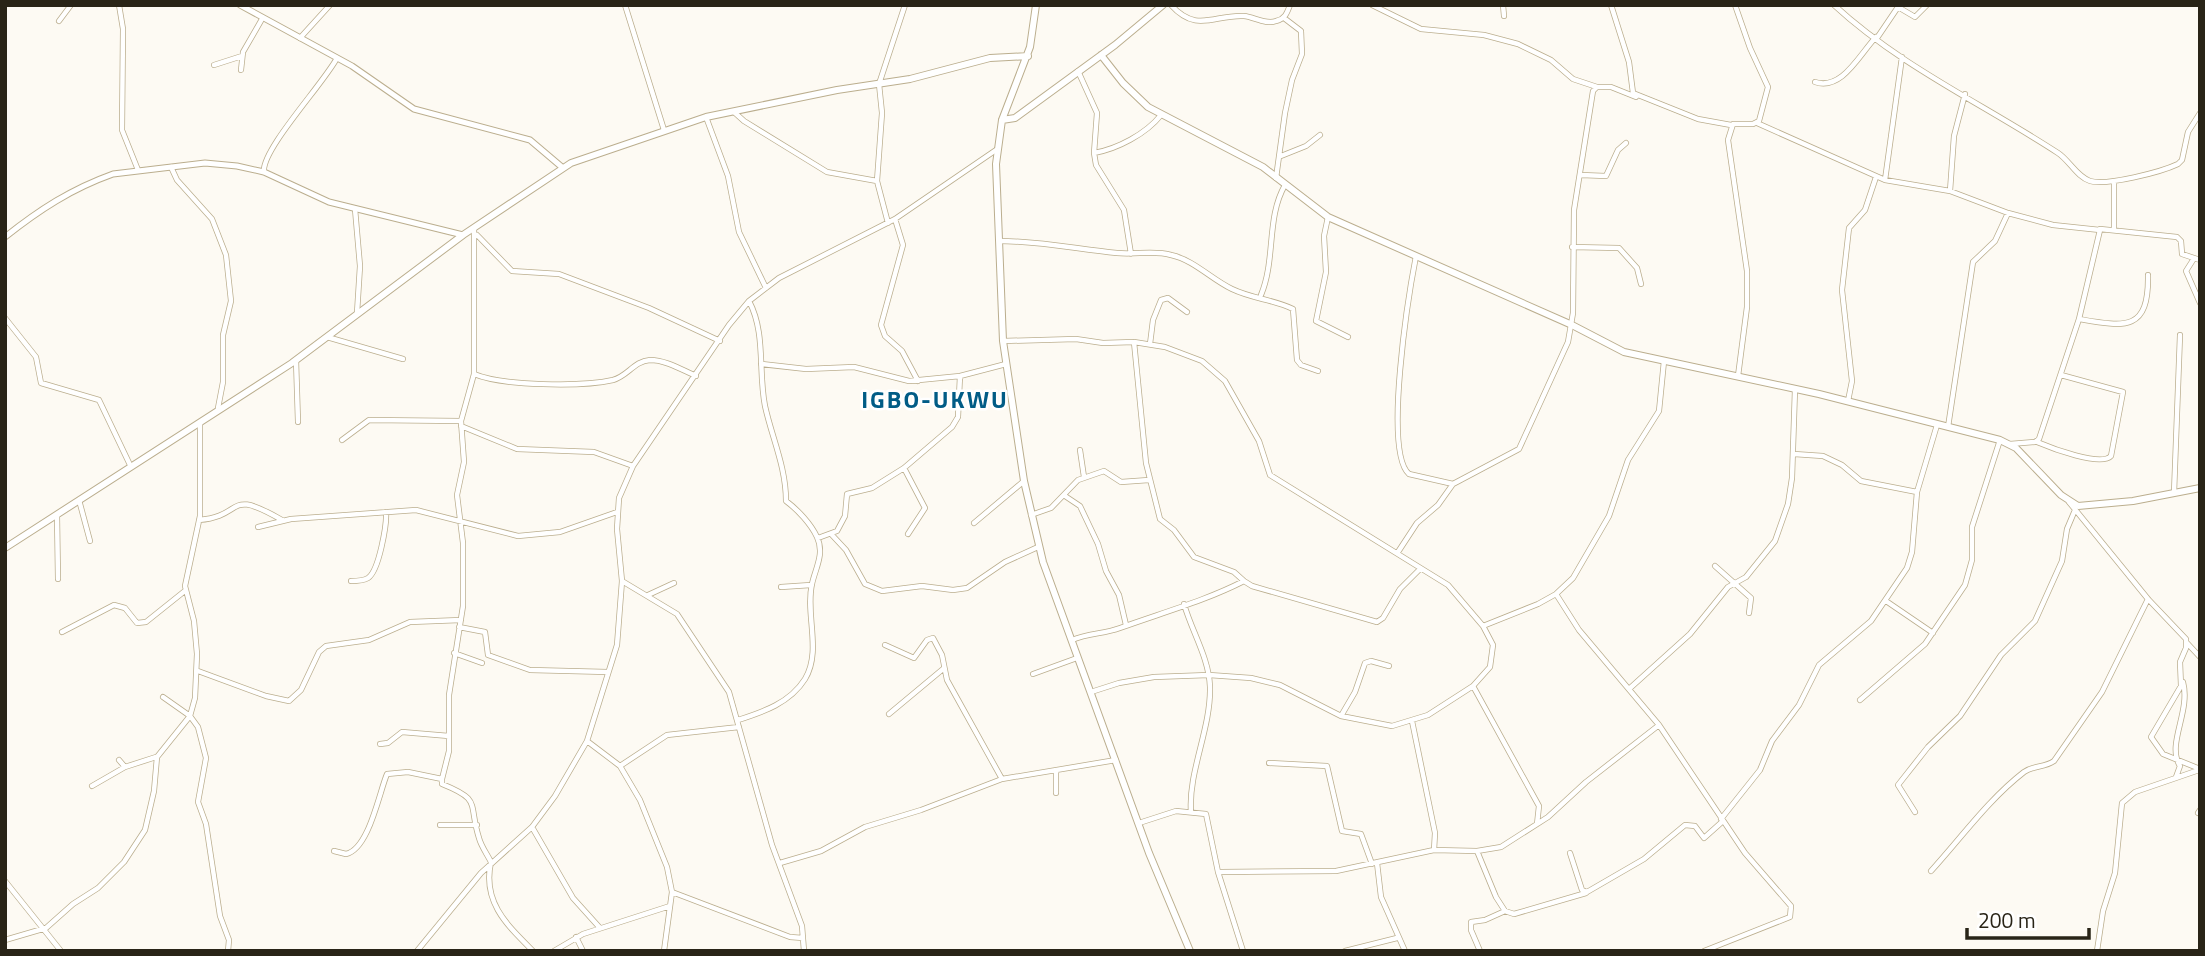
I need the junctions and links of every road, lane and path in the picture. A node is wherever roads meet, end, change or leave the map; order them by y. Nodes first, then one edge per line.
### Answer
1 (71, 5) edge
2 (119, 5) edge
3 (240, 5) edge
4 (260, 5) edge
5 (330, 5) edge
6 (625, 5) edge
7 (905, 5) edge
8 (1036, 5) edge
9 (1163, 5) edge
10 (1171, 5) edge
11 (1290, 5) edge
12 (1372, 5) edge
13 (1503, 5) edge
14 (1611, 5) edge
15 (1735, 5) edge
16 (1834, 5) edge
17 (1927, 5) edge
18 (254, 13) junction
19 (1504, 16) dead end
20 (1283, 18) junction
21 (262, 19) junction
22 (59, 21) dead end
23 (1876, 37) junction
24 (300, 38) junction
25 (1101, 55) junction
26 (242, 56) junction
27 (1028, 56) junction
28 (1902, 57) junction
29 (337, 58) junction
30 (214, 65) dead end
31 (241, 70) dead end
32 (1077, 71) junction
33 (1630, 80) junction
34 (1815, 82) dead end
35 (878, 84) junction
36 (1597, 87) junction
37 (1625, 92) junction
38 (1965, 94) junction
39 (1636, 97) junction
40 (733, 111) junction
41 (1005, 111) junction
42 (2200, 113) edge
43 (1018, 116) junction
44 (1161, 116) junction
45 (706, 117) junction
46 (1002, 120) junction
47 (1757, 123) junction
48 (1731, 125) junction
49 (664, 130) junction
50 (1320, 135) dead end
51 (1626, 143) dead end
52 (996, 150) junction
53 (1094, 153) junction
54 (1280, 157) junction
55 (171, 167) junction
56 (562, 167) junction
57 (138, 170) junction
58 (264, 172) junction
59 (1581, 175) junction
60 (1876, 177) junction
61 (1276, 178) junction
62 (1885, 180) junction
63 (877, 181) junction
64 (2114, 183) junction
65 (1285, 185) junction
66 (1950, 191) junction
67 (355, 209) junction
68 (2008, 213) junction
69 (1328, 217) junction
70 (895, 219) junction
71 (888, 223) junction
72 (2099, 229) junction
73 (2114, 230) junction
74 (475, 231) junction
75 (463, 235) junction
76 (5, 237) edge
77 (998, 241) junction
78 (1572, 247) junction
79 (1131, 254) junction
80 (1416, 256) junction
81 (2197, 260) edge
82 (2148, 275) dead end
83 (1641, 284) dead end
84 (766, 288) junction
85 (1261, 295) junction
86 (749, 301) junction
87 (2200, 303) edge
88 (1187, 312) dead end
89 (357, 313) junction
90 (5, 318) edge
91 (2079, 319) junction
92 (1572, 325) junction
93 (2180, 335) dead end
94 (327, 336) junction
95 (1348, 337) dead end
96 (720, 341) junction
97 (1003, 341) junction
98 (1134, 342) junction
99 (1150, 344) junction
100 (296, 359) junction
101 (403, 359) dead end
102 (1664, 361) junction
103 (761, 364) junction
104 (1006, 364) junction
105 (1318, 371) dead end
106 (474, 374) junction
107 (2061, 375) junction
108 (696, 376) junction
109 (960, 376) junction
110 (1738, 376) junction
111 (918, 381) junction
112 (1795, 389) junction
113 (1848, 401) junction
114 (218, 408) junction
115 (298, 422) dead end
116 (461, 423) junction
117 (200, 424) junction
118 (1937, 425) junction
119 (1948, 427) junction
120 (342, 440) dead end
121 (2000, 440) junction
122 (2037, 441) junction
123 (2010, 444) junction
124 (1080, 450) dead end
125 (1794, 454) junction
126 (633, 466) junction
127 (131, 468) junction
128 (904, 468) junction
129 (1084, 477) junction
130 (1149, 480) junction
131 (1024, 481) junction
132 (1453, 484) junction
133 (2200, 488) edge
134 (1917, 492) junction
135 (2174, 493) junction
136 (1065, 496) junction
137 (79, 500) junction
138 (2069, 502) junction
139 (2091, 506) junction
140 (386, 512) junction
141 (617, 512) junction
142 (2077, 513) junction
143 (57, 514) junction
144 (1030, 515) junction
145 (460, 519) junction
146 (200, 520) junction
147 (282, 520) junction
148 (974, 523) dead end
149 (258, 527) dead end
150 (908, 534) dead end
151 (832, 535) junction
152 (818, 538) junction
153 (90, 541) dead end
154 (1038, 547) junction
155 (5, 548) edge
156 (1398, 552) junction
157 (1715, 565) dead end
158 (1420, 569) junction
159 (58, 579) dead end
160 (351, 581) dead end
161 (621, 581) junction
162 (1244, 581) junction
163 (674, 583) dead end
164 (1733, 584) junction
165 (811, 585) junction
166 (781, 587) dead end
167 (186, 590) junction
168 (1556, 594) junction
169 (647, 595) junction
170 (2148, 599) junction
171 (1886, 601) junction
172 (1184, 604) junction
173 (1749, 613) dead end
174 (461, 620) junction
175 (1126, 625) junction
176 (1483, 626) junction
177 (459, 627) junction
178 (62, 632) dead end
179 (1933, 633) junction
180 (1072, 640) junction
181 (2187, 643) junction
182 (885, 645) dead end
183 (454, 653) junction
184 (2200, 657) edge
185 (1077, 658) junction
186 (482, 663) dead end
187 (1389, 666) dead end
188 (943, 669) junction
189 (198, 671) junction
190 (608, 672) junction
191 (1033, 674) dead end
192 (1209, 675) junction
193 (2182, 680) junction
194 (1473, 686) junction
195 (1629, 689) junction
196 (1091, 692) junction
197 (163, 697) dead end
198 (1860, 700) dead end
199 (889, 714) dead end
200 (190, 716) junction
201 (1341, 716) junction
202 (738, 720) junction
203 (1412, 721) junction
204 (1659, 725) junction
205 (739, 727) junction
206 (449, 736) junction
207 (587, 741) junction
208 (380, 744) dead end
209 (157, 757) junction
210 (119, 760) dead end
211 (1116, 760) junction
212 (2177, 761) junction
213 (1269, 763) dead end
214 (620, 766) junction
215 (125, 767) junction
216 (2200, 769) edge
217 (1056, 772) junction
218 (2176, 778) junction
219 (1002, 779) junction
220 (442, 781) junction
221 (436, 785) dead end
222 (92, 786) dead end
223 (1056, 793) dead end
224 (1191, 812) junction
225 (1914, 812) dead end
226 (1722, 820) junction
227 (1139, 823) junction
228 (1537, 824) junction
229 (440, 825) dead end
230 (477, 825) junction
231 (532, 827) junction
232 (1434, 850) junction
233 (334, 851) dead end
234 (1476, 851) junction
235 (1570, 853) dead end
236 (491, 862) junction
237 (780, 863) junction
238 (1374, 863) junction
239 (1931, 871) dead end
240 (1218, 872) junction
241 (5, 881) edge
242 (672, 892) junction
243 (1587, 892) junction
244 (670, 906) junction
245 (1505, 911) junction
246 (600, 928) junction
247 (46, 929) junction
248 (576, 937) junction
249 (803, 938) junction
250 (1397, 938) junction
251 (5, 940) edge
252 (61, 951) edge
253 (228, 951) edge
254 (418, 951) edge
255 (533, 951) edge
256 (554, 951) edge
257 (583, 951) edge
258 (664, 951) edge
259 (804, 951) edge
260 (1190, 951) edge
261 (1243, 951) edge
262 (1345, 951) edge
263 (1405, 951) edge
264 (1480, 951) edge
265 (1704, 951) edge
266 (2097, 951) edge

1 - 22 street
2 - 57 street
3 - 18 street
4 - 18 street
5 - 24 street
6 - 49 street
7 - 35 street
8 - 27 main road
9 - 25 main road
10 - 20 street
11 - 20 street
12 - 36 street
13 - 19 street
14 - 33 street
15 - 47 street
16 - 23 street
17 - 23 street
18 - 21 street
20 - 54 street
21 - 24 street
21 - 26 street
23 - 28 street
23 - 34 street
24 - 29 street
25 - 32 main road
25 - 44 main road
26 - 30 street
26 - 31 street
27 - 35 main road
27 - 41 main road
28 - 38 street
28 - 62 street
29 - 56 street
29 - 58 street
32 - 43 main road
32 - 53 street
33 - 37 street
33 - 39 street
35 - 40 main road
35 - 63 street
36 - 37 street
36 - 59 street
37 - 39 street
38 - 64 street
38 - 66 street
39 - 48 street
40 - 45 main road
40 - 63 street
41 - 43 main road
41 - 46 main road
42 - 64 street
43 - 46 main road
44 - 53 street
44 - 61 main road
45 - 49 main road
45 - 84 street
46 - 52 main road
47 - 48 street
47 - 60 street
48 - 110 street
49 - 56 main road
50 - 54 street
51 - 59 street
52 - 70 street
52 - 77 main road
53 - 79 street
54 - 61 street
55 - 57 street
55 - 58 street
55 - 114 street
56 - 74 main road
57 - 76 street
58 - 67 street
59 - 78 street
60 - 62 street
60 - 113 street
61 - 65 main road
62 - 66 street
63 - 71 street
64 - 73 street
65 - 69 main road
65 - 85 street
66 - 68 street
67 - 75 street
67 - 89 street
68 - 72 street
68 - 119 street
69 - 80 main road
69 - 95 street
70 - 71 street
70 - 111 street
71 - 84 street
72 - 73 street
72 - 91 street
73 - 81 street
74 - 75 main road
74 - 96 street
74 - 106 street
75 - 89 main road
77 - 79 street
77 - 97 main road
78 - 83 street
78 - 92 street
79 - 85 street
80 - 92 main road
80 - 132 street
81 - 87 street
82 - 91 street
84 - 86 street
85 - 105 street
86 - 96 street
86 - 103 street
88 - 99 street
89 - 94 main road
90 - 127 street
91 - 107 street
92 - 102 main road
92 - 132 street
93 - 135 street
94 - 100 main road
94 - 101 street
96 - 108 street
97 - 98 street
97 - 104 main road
98 - 99 street
98 - 130 street
99 - 156 street
100 - 114 main road
100 - 115 street
102 - 110 main road
102 - 168 street
103 - 111 street
103 - 152 street
104 - 109 street
104 - 131 main road
106 - 108 street
106 - 116 street
107 - 122 street
107 - 122 street
108 - 126 street
109 - 111 street
109 - 128 street
110 - 112 main road
112 - 113 main road
112 - 125 street
113 - 118 main road
114 - 117 main road
116 - 120 street
116 - 126 street
116 - 145 street
117 - 127 main road
117 - 146 street
118 - 119 main road
118 - 134 street
119 - 121 main road
121 - 123 main road
121 - 179 street
122 - 123 street
123 - 138 main road
124 - 129 street
125 - 134 street
125 - 164 street
126 - 141 street
127 - 137 main road
128 - 150 street
128 - 151 street
129 - 130 street
129 - 136 street
130 - 162 street
131 - 144 main road
131 - 148 street
132 - 156 street
133 - 135 main road
134 - 171 street
135 - 139 main road
136 - 144 street
136 - 175 street
137 - 143 main road
137 - 153 street
138 - 139 main road
138 - 142 street
139 - 142 street
140 - 145 street
140 - 147 street
140 - 160 street
141 - 145 street
141 - 161 street
142 - 170 street
142 - 225 street
143 - 155 main road
143 - 159 street
144 - 154 main road
145 - 174 street
146 - 147 street
146 - 167 street
147 - 149 street
151 - 152 street
151 - 154 street
152 - 165 street
154 - 180 main road
156 - 158 street
157 - 164 street
158 - 162 street
158 - 176 street
161 - 169 street
161 - 190 street
162 - 172 street
163 - 169 street
164 - 173 street
164 - 195 street
165 - 166 street
165 - 202 street
167 - 178 street
167 - 189 street
168 - 176 street
168 - 195 street
169 - 202 street
170 - 181 street
170 - 239 street
171 - 179 street
171 - 226 street
172 - 175 street
172 - 192 street
174 - 177 street
174 - 189 street
175 - 180 street
176 - 194 street
177 - 183 street
177 - 190 street
179 - 198 street
180 - 185 main road
181 - 184 street
181 - 193 street
182 - 188 street
183 - 186 street
183 - 206 street
185 - 191 street
185 - 196 main road
187 - 201 street
188 - 199 street
188 - 219 street
189 - 200 street
190 - 207 street
192 - 196 street
192 - 201 street
192 - 224 street
193 - 212 street
193 - 212 street
194 - 203 street
194 - 228 street
195 - 204 street
196 - 211 main road
197 - 200 street
200 - 209 street
200 - 253 street
201 - 203 street
202 - 205 street
203 - 232 street
204 - 226 street
204 - 228 street
205 - 214 street
205 - 237 street
206 - 208 street
206 - 220 street
207 - 214 street
207 - 231 street
209 - 215 street
209 - 247 street
210 - 215 street
211 - 217 street
211 - 227 main road
212 - 216 street
212 - 218 street
213 - 238 street
214 - 242 street
215 - 222 street
216 - 218 street
217 - 219 street
217 - 223 street
218 - 266 street
219 - 237 street
220 - 221 street
220 - 230 street
220 - 233 street
224 - 227 street
224 - 240 street
226 - 243 street
226 - 265 street
227 - 260 main road
228 - 234 street
229 - 230 street
230 - 236 street
231 - 236 street
231 - 246 street
232 - 234 street
232 - 238 street
234 - 245 street
235 - 243 street
236 - 254 street
236 - 255 street
237 - 249 street
238 - 240 street
238 - 250 street
240 - 261 street
241 - 247 street
242 - 244 street
242 - 249 street
243 - 245 street
244 - 246 street
244 - 258 street
245 - 264 street
246 - 248 street
247 - 251 street
247 - 252 street
248 - 256 street
248 - 257 street
249 - 259 street
250 - 262 street
250 - 263 street

